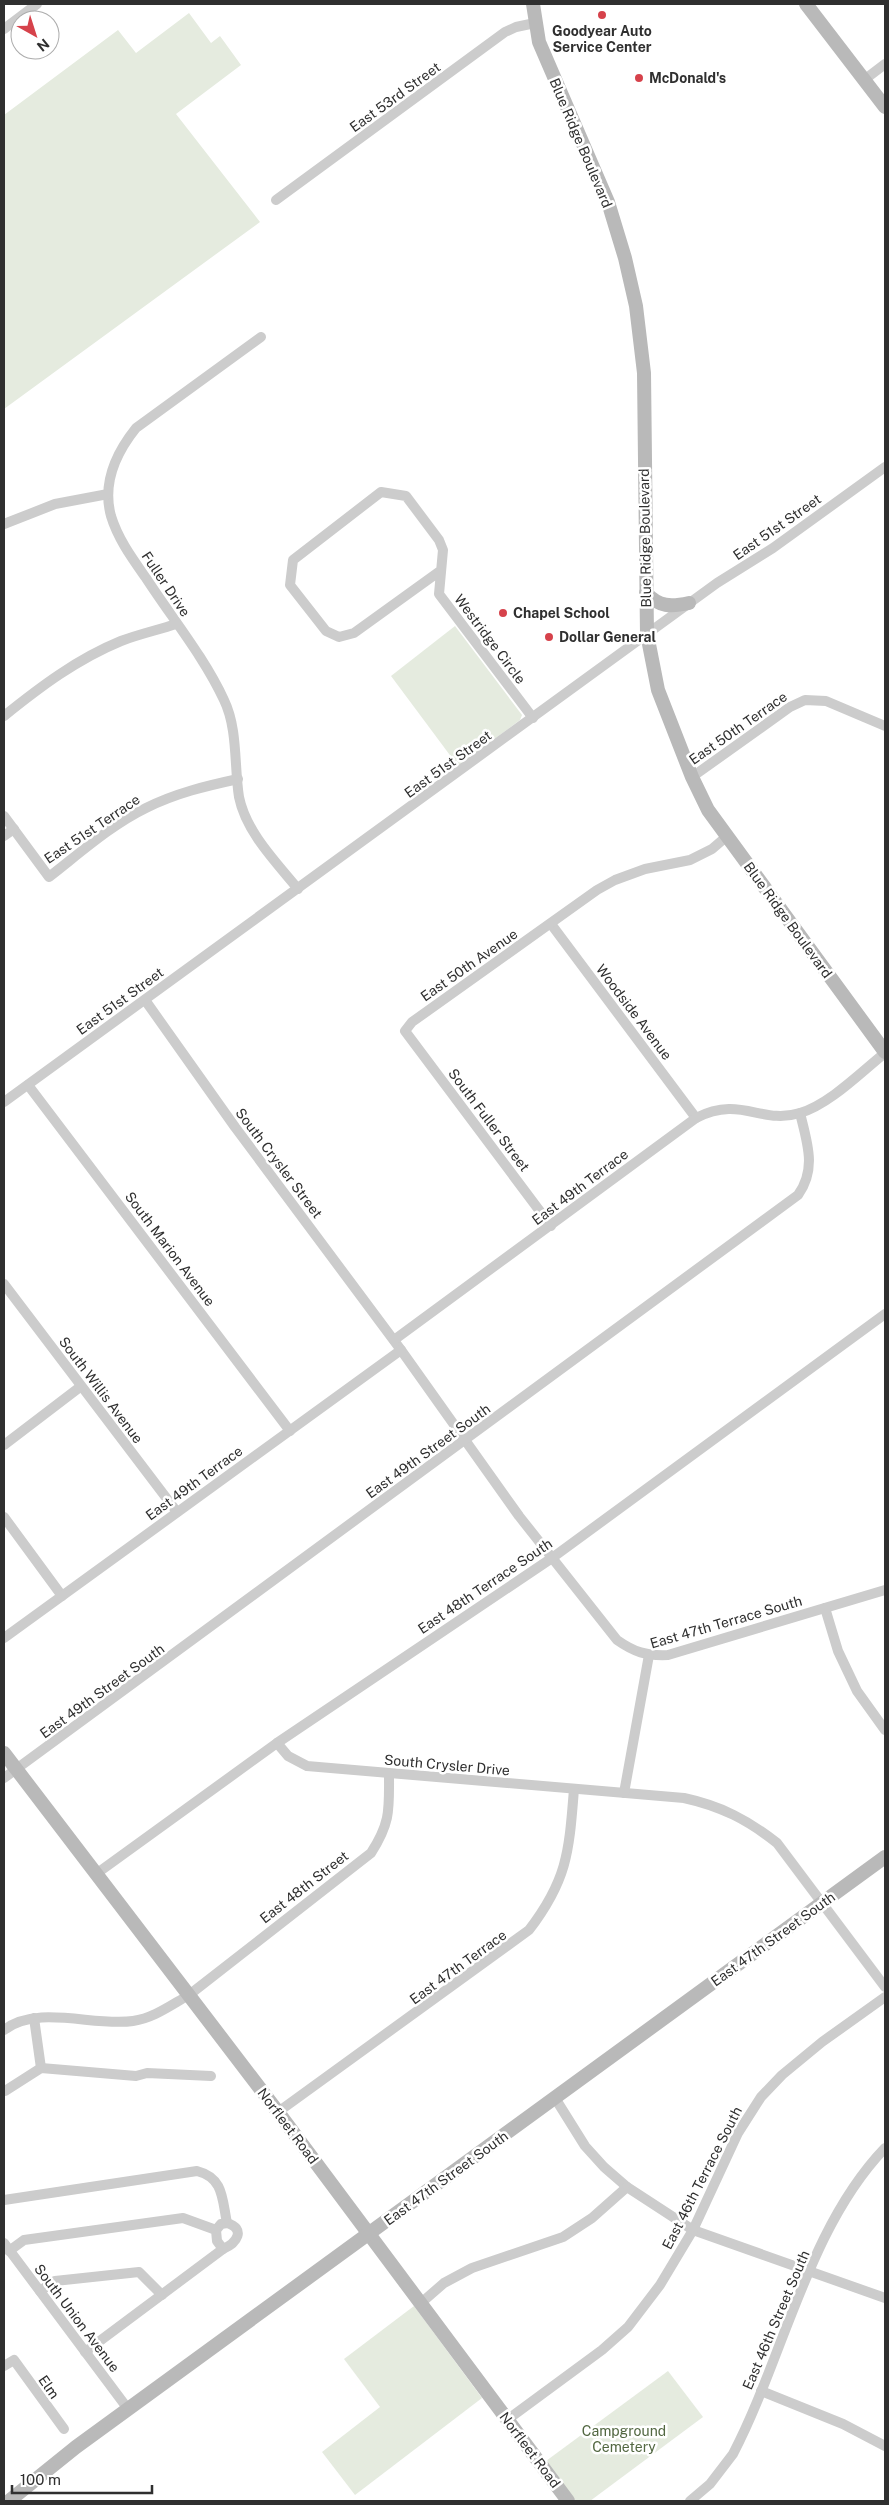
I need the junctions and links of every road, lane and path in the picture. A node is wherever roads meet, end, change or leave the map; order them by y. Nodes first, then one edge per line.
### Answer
1 (37, 4) edge
2 (533, 4) edge
3 (806, 4) edge
4 (535, 23) junction
5 (4, 29) edge
6 (885, 64) edge
7 (864, 80) junction
8 (885, 107) edge
9 (276, 200) dead end
10 (261, 337) dead end
11 (885, 466) edge
12 (108, 494) junction
13 (4, 524) edge
14 (440, 571) junction
15 (646, 593) junction
16 (689, 603) junction
17 (176, 624) junction
18 (647, 634) junction
19 (4, 716) edge
20 (533, 718) junction
21 (885, 726) edge
22 (692, 777) junction
23 (238, 779) junction
24 (4, 816) edge
25 (14, 829) junction
26 (4, 836) edge
27 (726, 837) junction
28 (298, 889) junction
29 (551, 924) junction
30 (145, 1000) junction
31 (405, 1031) joint
32 (885, 1052) edge
33 (28, 1085) junction
34 (5, 1099) edge
35 (800, 1113) junction
36 (696, 1118) junction
37 (552, 1226) junction
38 (4, 1284) edge
39 (885, 1314) edge
40 (394, 1340) junction
41 (401, 1350) junction
42 (80, 1388) junction
43 (290, 1431) junction
44 (465, 1440) junction
45 (4, 1445) edge
46 (178, 1512) junction
47 (4, 1517) edge
48 (552, 1558) junction
49 (885, 1590) edge
50 (62, 1596) junction
51 (825, 1608) junction
52 (4, 1638) edge
53 (649, 1656) junction
54 (885, 1730) edge
55 (276, 1743) junction
56 (4, 1753) edge
57 (17, 1770) junction
58 (389, 1774) junction
59 (4, 1778) edge
60 (574, 1789) junction
61 (624, 1793) junction
62 (885, 1857) edge
63 (96, 1874) junction
64 (823, 1902) junction
65 (885, 1986) edge
66 (189, 1995) junction
67 (885, 1997) edge
68 (34, 2018) junction
69 (4, 2030) edge
70 (41, 2068) junction
71 (211, 2076) dead end
72 (5, 2091) dead end
73 (555, 2098) junction
74 (278, 2112) junction
75 (885, 2148) edge
76 (627, 2187) junction
77 (4, 2200) edge
78 (227, 2223) junction
79 (216, 2230) junction
80 (693, 2230) junction
81 (369, 2234) junction
82 (6, 2247) edge
83 (224, 2249) junction
84 (810, 2272) junction
85 (40, 2291) junction
86 (162, 2295) junction
87 (885, 2298) edge
88 (421, 2303) junction
89 (85, 2352) junction
90 (4, 2366) edge
91 (761, 2391) junction
92 (128, 2409) junction
93 (507, 2420) junction
94 (64, 2429) dead end
95 (885, 2446) edge
96 (4, 2497) edge
97 (8, 2501) edge
98 (568, 2501) edge
99 (690, 2501) edge

1 - 5 street
2 - 4 street, Blue Ridge Boulevard
3 - 7 street
4 - 9 street, East 53rd Street
4 - 15 street, Blue Ridge Boulevard
6 - 7 street
7 - 8 street
10 - 12 street, Fuller Drive
11 - 16 street, East 51st Street
12 - 13 street
12 - 17 street, Fuller Drive
14 - 14 street, Westridge Circle
14 - 20 street, Westridge Circle
15 - 16 street
15 - 18 street, Blue Ridge Boulevard
16 - 18 street, East 51st Street
17 - 19 street
17 - 23 street, Fuller Drive
18 - 20 street, East 51st Street
18 - 22 street, Blue Ridge Boulevard
20 - 28 street, East 51st Street
21 - 22 street, East 50th Terrace
22 - 27 street, Blue Ridge Boulevard
23 - 25 street, East 51st Terrace
23 - 28 street, Fuller Drive
24 - 25 street
25 - 26 street
27 - 29 street
27 - 32 street, Blue Ridge Boulevard
28 - 30 street, East 51st Street
29 - 31 street, East 50th Avenue
29 - 36 street, Woodside Avenue
30 - 33 street, East 51st Street
30 - 40 street, South Crysler Street
31 - 37 street, South Fuller Street
32 - 35 street, East 49th Terrace
33 - 34 street, East 51st Street
33 - 43 street, South Marion Avenue
35 - 36 street, East 49th Terrace
35 - 44 street, East 49th Street South
36 - 37 street, East 49th Terrace
37 - 40 street, East 49th Terrace
38 - 42 street, South Willis Avenue
39 - 48 street, East 48th Terrace South
40 - 41 street, South Crysler Street
41 - 43 street, East 49th Terrace
41 - 44 street
42 - 45 street
42 - 46 street, South Willis Avenue
43 - 46 street, East 49th Terrace
44 - 48 street
44 - 57 street, East 49th Street South
46 - 50 street, East 49th Terrace
47 - 50 street
48 - 53 street
48 - 55 street, East 48th Terrace South
49 - 51 street, East 47th Terrace South
50 - 52 street, East 49th Terrace
51 - 53 street, East 47th Terrace South
51 - 54 street
53 - 61 street, East 47th Terrace South
55 - 58 street, South Crysler Drive
55 - 63 street, East 48th Terrace South
56 - 57 street, Norfleet Road
57 - 59 street, East 49th Street South
57 - 63 street, Norfleet Road
58 - 60 street, South Crysler Drive
58 - 66 street, East 48th Street
60 - 61 street, South Crysler Drive
60 - 74 street, East 47th Terrace
61 - 64 street, South Crysler Drive
62 - 64 street, East 47th Street South
63 - 66 street, Norfleet Road
64 - 65 street, South Crysler Drive
64 - 73 street, East 47th Street South
66 - 68 street, East 48th Street
66 - 74 street, Norfleet Road
67 - 80 street, East 46th Terrace South
68 - 69 street
68 - 70 street
70 - 71 street
70 - 72 street
73 - 76 street
73 - 81 street, East 47th Street South
74 - 81 street, Norfleet Road
75 - 84 street, East 46th Street South
76 - 80 street
76 - 88 street
77 - 78 street
78 - 79 street
78 - 83 street
79 - 82 street
79 - 83 street
80 - 84 street
80 - 93 street, East 46th Terrace South
81 - 88 street, Norfleet Road
81 - 92 street, East 47th Street South
82 - 85 street, South Union Avenue
83 - 86 street
84 - 87 street
84 - 91 street, East 46th Street South
85 - 86 street
85 - 89 street, South Union Avenue
86 - 89 street
88 - 93 street, Norfleet Road
89 - 92 street, South Union Avenue
90 - 94 street, Elm
91 - 95 street
91 - 99 street, East 46th Street South
92 - 97 street, East 47th Street South
93 - 98 street, Norfleet Road
96 - 97 street

